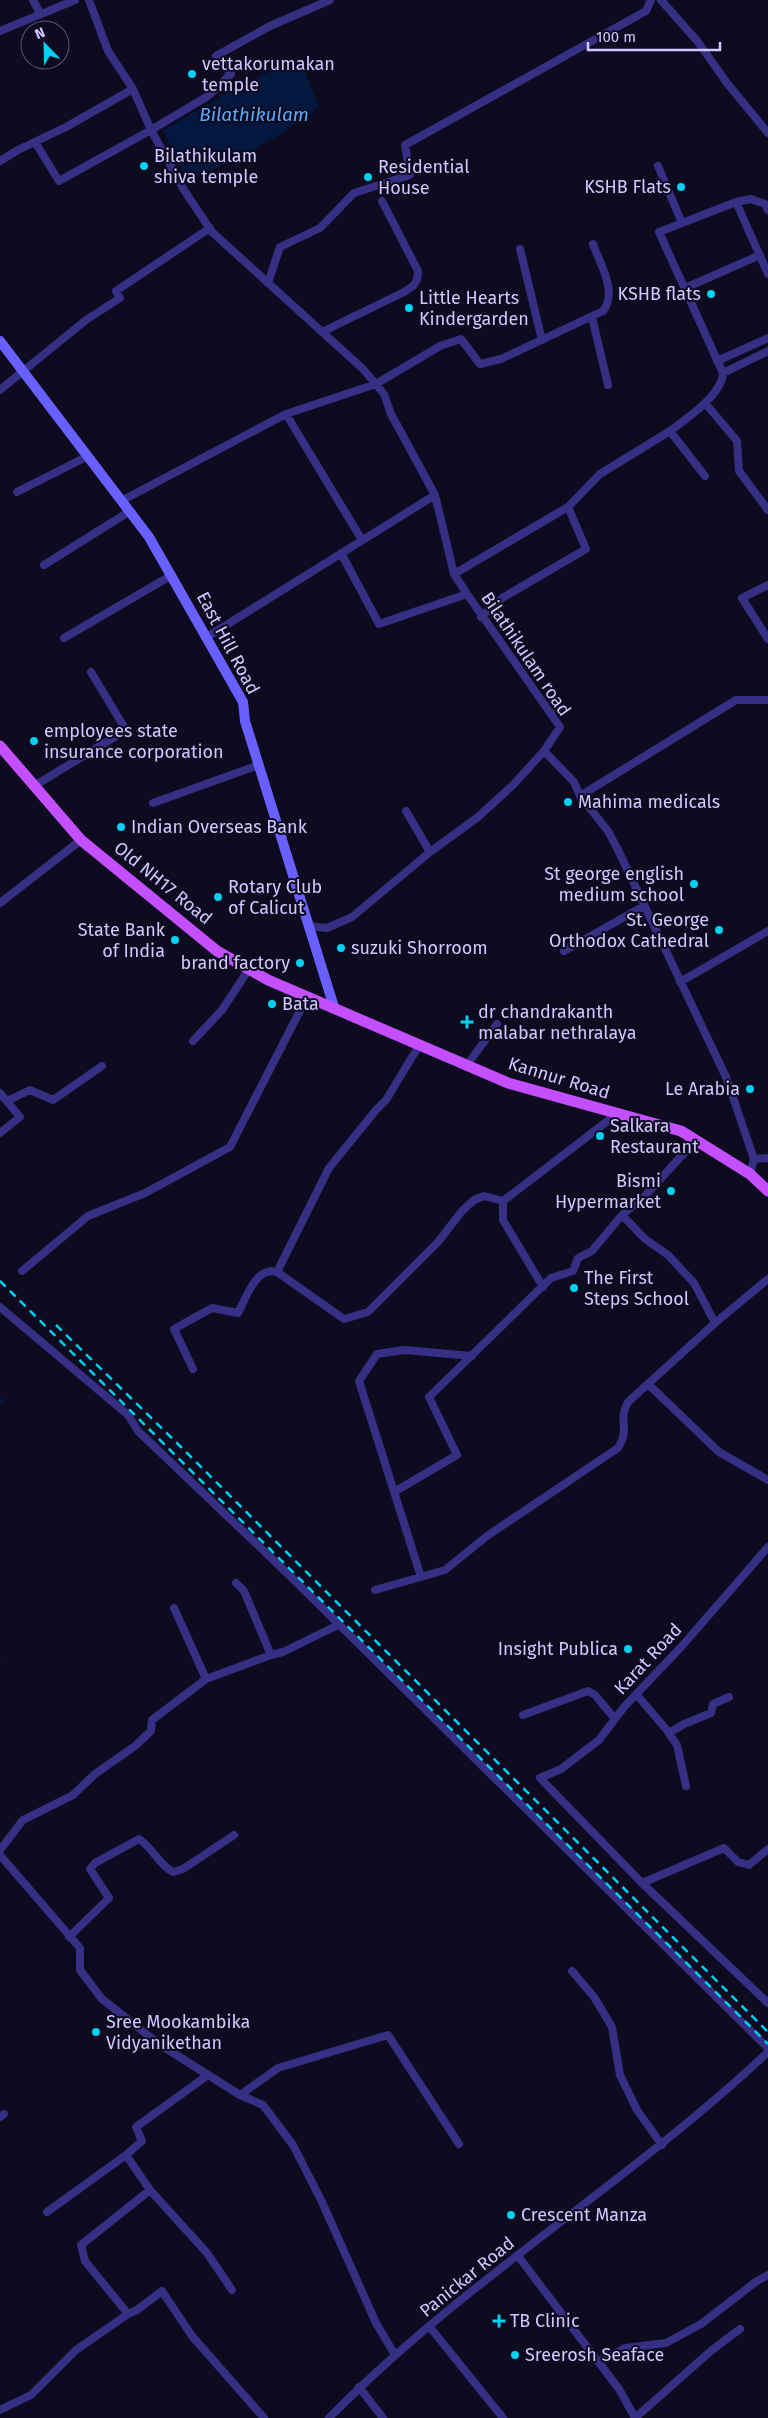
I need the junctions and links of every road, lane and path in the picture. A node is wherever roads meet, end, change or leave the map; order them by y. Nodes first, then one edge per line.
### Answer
1 (34, 0) edge
2 (75, 0) edge
3 (89, 0) edge
4 (330, 0) edge
5 (651, 0) edge
6 (661, 0) edge
7 (313, 3) edge
8 (40, 14) junction
9 (0, 31) edge
10 (133, 89) junction
11 (151, 130) junction
12 (768, 133) edge
13 (34, 142) junction
14 (1, 160) edge
15 (658, 166) dead end
16 (382, 201) dead end
17 (736, 202) junction
18 (768, 210) edge
19 (682, 223) junction
20 (210, 228) junction
21 (593, 244) dead end
22 (520, 249) dead end
23 (760, 255) junction
24 (768, 274) edge
25 (268, 283) junction
26 (685, 288) junction
27 (592, 317) junction
28 (322, 332) junction
29 (768, 338) edge
30 (542, 340) junction
31 (0, 341) edge
32 (768, 351) edge
33 (717, 361) junction
34 (22, 372) junction
35 (723, 373) junction
36 (376, 384) junction
37 (608, 385) dead end
38 (0, 390) edge
39 (706, 404) junction
40 (286, 414) junction
41 (670, 431) junction
42 (88, 456) junction
43 (705, 476) dead end
44 (17, 492) dead end
45 (435, 495) junction
46 (123, 500) junction
47 (568, 506) junction
48 (768, 510) edge
49 (130, 512) junction
50 (362, 540) junction
51 (341, 553) junction
52 (44, 565) dead end
53 (454, 574) junction
54 (172, 575) junction
55 (768, 585) edge
56 (467, 594) junction
57 (481, 617) junction
58 (207, 636) junction
59 (64, 638) dead end
60 (768, 639) edge
61 (91, 672) dead end
62 (768, 700) edge
63 (0, 746) edge
64 (544, 751) junction
65 (259, 765) junction
66 (34, 786) junction
67 (580, 796) junction
68 (152, 803) dead end
69 (406, 811) dead end
70 (81, 840) junction
71 (430, 852) junction
72 (0, 903) edge
73 (644, 906) junction
74 (308, 926) junction
75 (768, 932) edge
76 (564, 951) dead end
77 (249, 969) junction
78 (680, 982) junction
79 (308, 997) junction
80 (334, 1007) junction
81 (497, 1024) dead end
82 (193, 1040) dead end
83 (420, 1044) junction
84 (467, 1065) junction
85 (102, 1066) dead end
86 (0, 1093) edge
87 (7, 1101) junction
88 (618, 1114) junction
89 (0, 1133) edge
90 (696, 1140) junction
91 (768, 1158) edge
92 (754, 1159) junction
93 (750, 1174) junction
94 (768, 1191) edge
95 (504, 1201) junction
96 (622, 1215) junction
97 (22, 1271) dead end
98 (277, 1272) junction
99 (768, 1278) edge
100 (543, 1287) junction
101 (0, 1307) edge
102 (715, 1323) junction
103 (472, 1356) junction
104 (193, 1369) dead end
105 (648, 1384) junction
106 (768, 1480) edge
107 (394, 1492) junction
108 (768, 1547) edge
109 (421, 1577) junction
110 (236, 1583) dead end
111 (375, 1590) dead end
112 (174, 1608) dead end
113 (338, 1625) junction
114 (271, 1655) junction
115 (206, 1679) junction
116 (636, 1694) junction
117 (729, 1697) dead end
118 (523, 1715) dead end
119 (615, 1719) junction
120 (669, 1733) junction
121 (686, 1786) dead end
122 (234, 1835) dead end
123 (768, 1849) edge
124 (0, 1850) edge
125 (0, 1855) edge
126 (642, 1883) junction
127 (69, 1937) junction
128 (572, 1971) dead end
129 (768, 2002) edge
130 (768, 2048) edge
131 (768, 2052) edge
132 (208, 2075) junction
133 (240, 2095) junction
134 (458, 2144) dead end
135 (662, 2145) junction
136 (126, 2156) junction
137 (150, 2190) junction
138 (47, 2212) dead end
139 (518, 2256) junction
140 (768, 2274) edge
141 (232, 2290) dead end
142 (128, 2314) junction
143 (429, 2326) junction
144 (740, 2329) dead end
145 (395, 2355) junction
146 (598, 2362) junction
147 (359, 2387) junction
148 (0, 2410) edge
149 (264, 2418) edge
150 (329, 2418) edge
151 (383, 2418) edge
152 (503, 2418) edge
153 (635, 2418) edge

1 - 8 street
2 - 8 street
3 - 10 street
4 - 7 street
5 - 25 street
6 - 12 street
7 - 11 street
8 - 9 street
10 - 11 street
10 - 13 street
11 - 13 street
11 - 20 street
13 - 14 street
15 - 19 street
16 - 28 street
17 - 18 street
17 - 19 street
17 - 23 street
19 - 26 street
20 - 25 street
20 - 34 street
21 - 27 street
22 - 30 street
23 - 24 street
23 - 26 street
25 - 28 street
26 - 33 street
27 - 30 street
27 - 37 street
28 - 36 street
29 - 33 street
30 - 36 street
31 - 34 street, East Hill Road
32 - 35 street
33 - 35 street
34 - 38 street
34 - 42 street, East Hill Road
35 - 39 street
36 - 40 street
36 - 45 street
39 - 41 street
39 - 48 street
40 - 46 street
40 - 50 street
41 - 43 street
41 - 47 street
42 - 44 street
42 - 46 street, East Hill Road
45 - 50 street
45 - 53 street
46 - 49 street, East Hill Road
47 - 53 street
47 - 57 street
49 - 52 street
49 - 54 street, East Hill Road
50 - 51 street
51 - 56 street, Bilathikulam road
51 - 58 street
53 - 56 street
54 - 58 street, East Hill Road
54 - 59 street
55 - 60 street
56 - 57 street, Bilathikulam road
57 - 64 street, Bilathikulam road
58 - 65 street, East Hill Road
61 - 66 street
62 - 67 street
63 - 66 main road, Old NH17 Road
64 - 67 street
64 - 71 street
65 - 68 street
65 - 74 street, East Hill Road
66 - 70 main road, Old NH17 Road
67 - 73 street
69 - 71 street
70 - 72 street
70 - 77 main road, Old NH17 Road
71 - 74 street
73 - 76 street
73 - 78 street
74 - 80 street, East Hill Road
75 - 78 street
77 - 79 main road, Old NH17 Road
77 - 82 street
78 - 92 street
79 - 80 main road, Old NH17 Road
79 - 97 street
80 - 83 main road, Kannur Road
81 - 84 street
83 - 84 main road, Kannur Road
83 - 98 street
84 - 88 main road, Kannur Road
85 - 87 street
86 - 87 street
87 - 89 street
88 - 90 main road, Kannur Road
88 - 95 street
90 - 93 main road, Kannur Road
90 - 96 street
91 - 92 street
92 - 93 street
93 - 94 main road, Kannur Road
95 - 98 street
95 - 100 street
96 - 100 street
96 - 102 street
98 - 104 street
99 - 102 street
100 - 103 street
101 - 113 street
102 - 105 street
103 - 107 street
103 - 107 street
105 - 106 street
105 - 109 street
107 - 109 street
108 - 116 street, Karat Road
109 - 111 street
110 - 114 street
112 - 115 street
113 - 114 street
113 - 130 street
114 - 115 street
115 - 124 street
116 - 119 street, Karat Road
116 - 120 street
117 - 120 street
118 - 119 street
119 - 126 street, Karat Road
120 - 121 street
122 - 127 street
123 - 126 street
125 - 127 street
126 - 129 street
127 - 132 street
128 - 135 street
131 - 135 street, Panickar Road
132 - 133 street
132 - 136 street
133 - 134 street
133 - 145 street
135 - 139 street, Panickar Road
136 - 137 street
136 - 138 street
137 - 141 street
137 - 142 street
139 - 143 street, Panickar Road
139 - 146 street
140 - 146 street
142 - 148 street
142 - 149 street
143 - 145 street, Panickar Road
143 - 152 street
144 - 153 street
145 - 147 street, Panickar Road
146 - 153 street
147 - 150 street, Panickar Road
147 - 151 street

